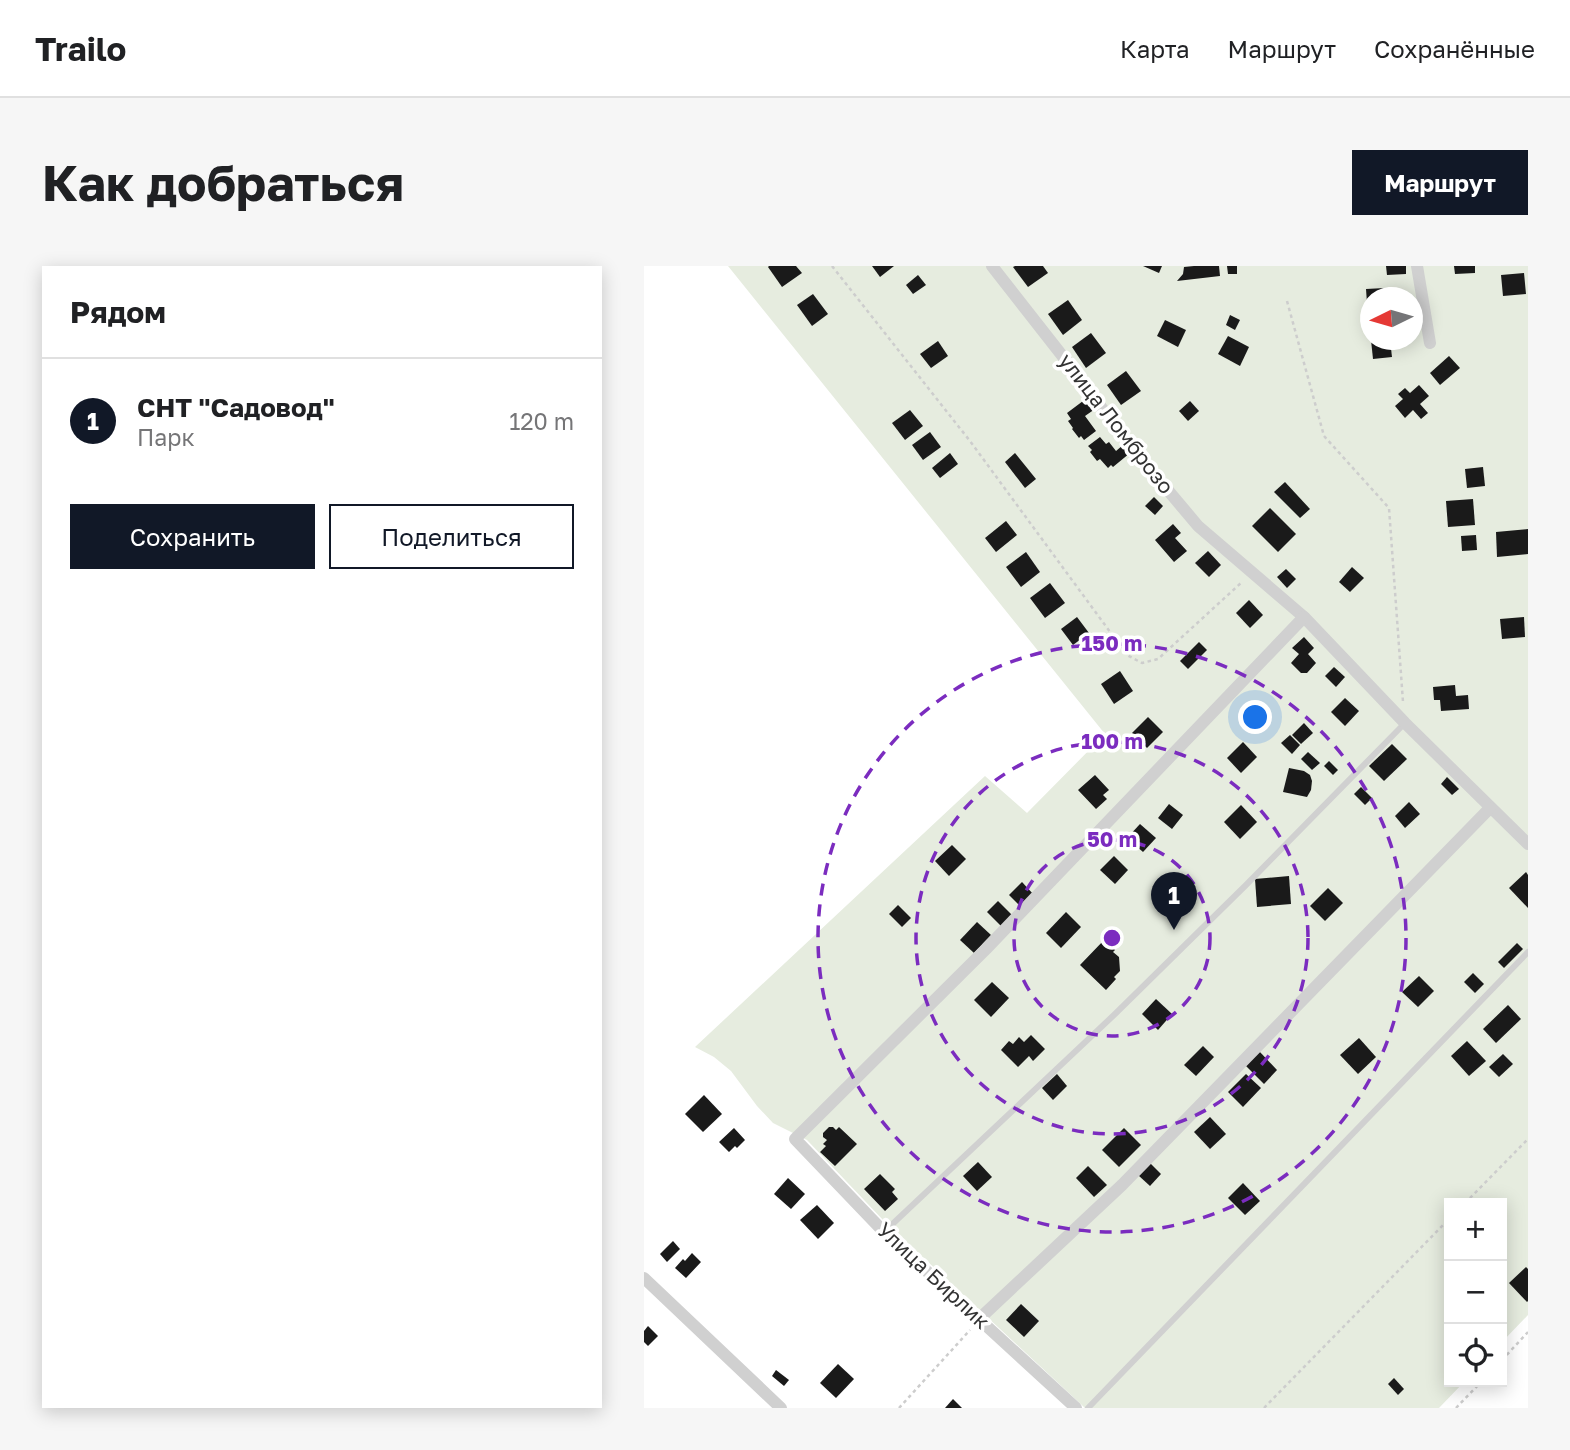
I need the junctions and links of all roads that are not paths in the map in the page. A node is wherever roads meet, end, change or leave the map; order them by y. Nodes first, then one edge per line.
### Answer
1 (992, 266) edge
2 (1417, 266) edge
3 (1430, 343) dead end
4 (1304, 617) junction
5 (1405, 723) junction
6 (1490, 808) junction
7 (1528, 844) edge
8 (1528, 952) edge
9 (884, 1231) junction
10 (644, 1278) edge
11 (978, 1320) junction
12 (781, 1408) edge
13 (1076, 1408) edge
14 (1088, 1408) edge

1 - 4 street, улица Ломброзо
2 - 3 street
4 - 5 street, улица Ломброзо
4 - 9 street, Улица Бирлик
5 - 6 street, улица Ломброзо
5 - 9 lane
6 - 7 street, улица Ломброзо
6 - 11 street
8 - 14 lane
9 - 11 street, Улица Бирлик
10 - 12 street
11 - 13 street, Улица Бирлик

